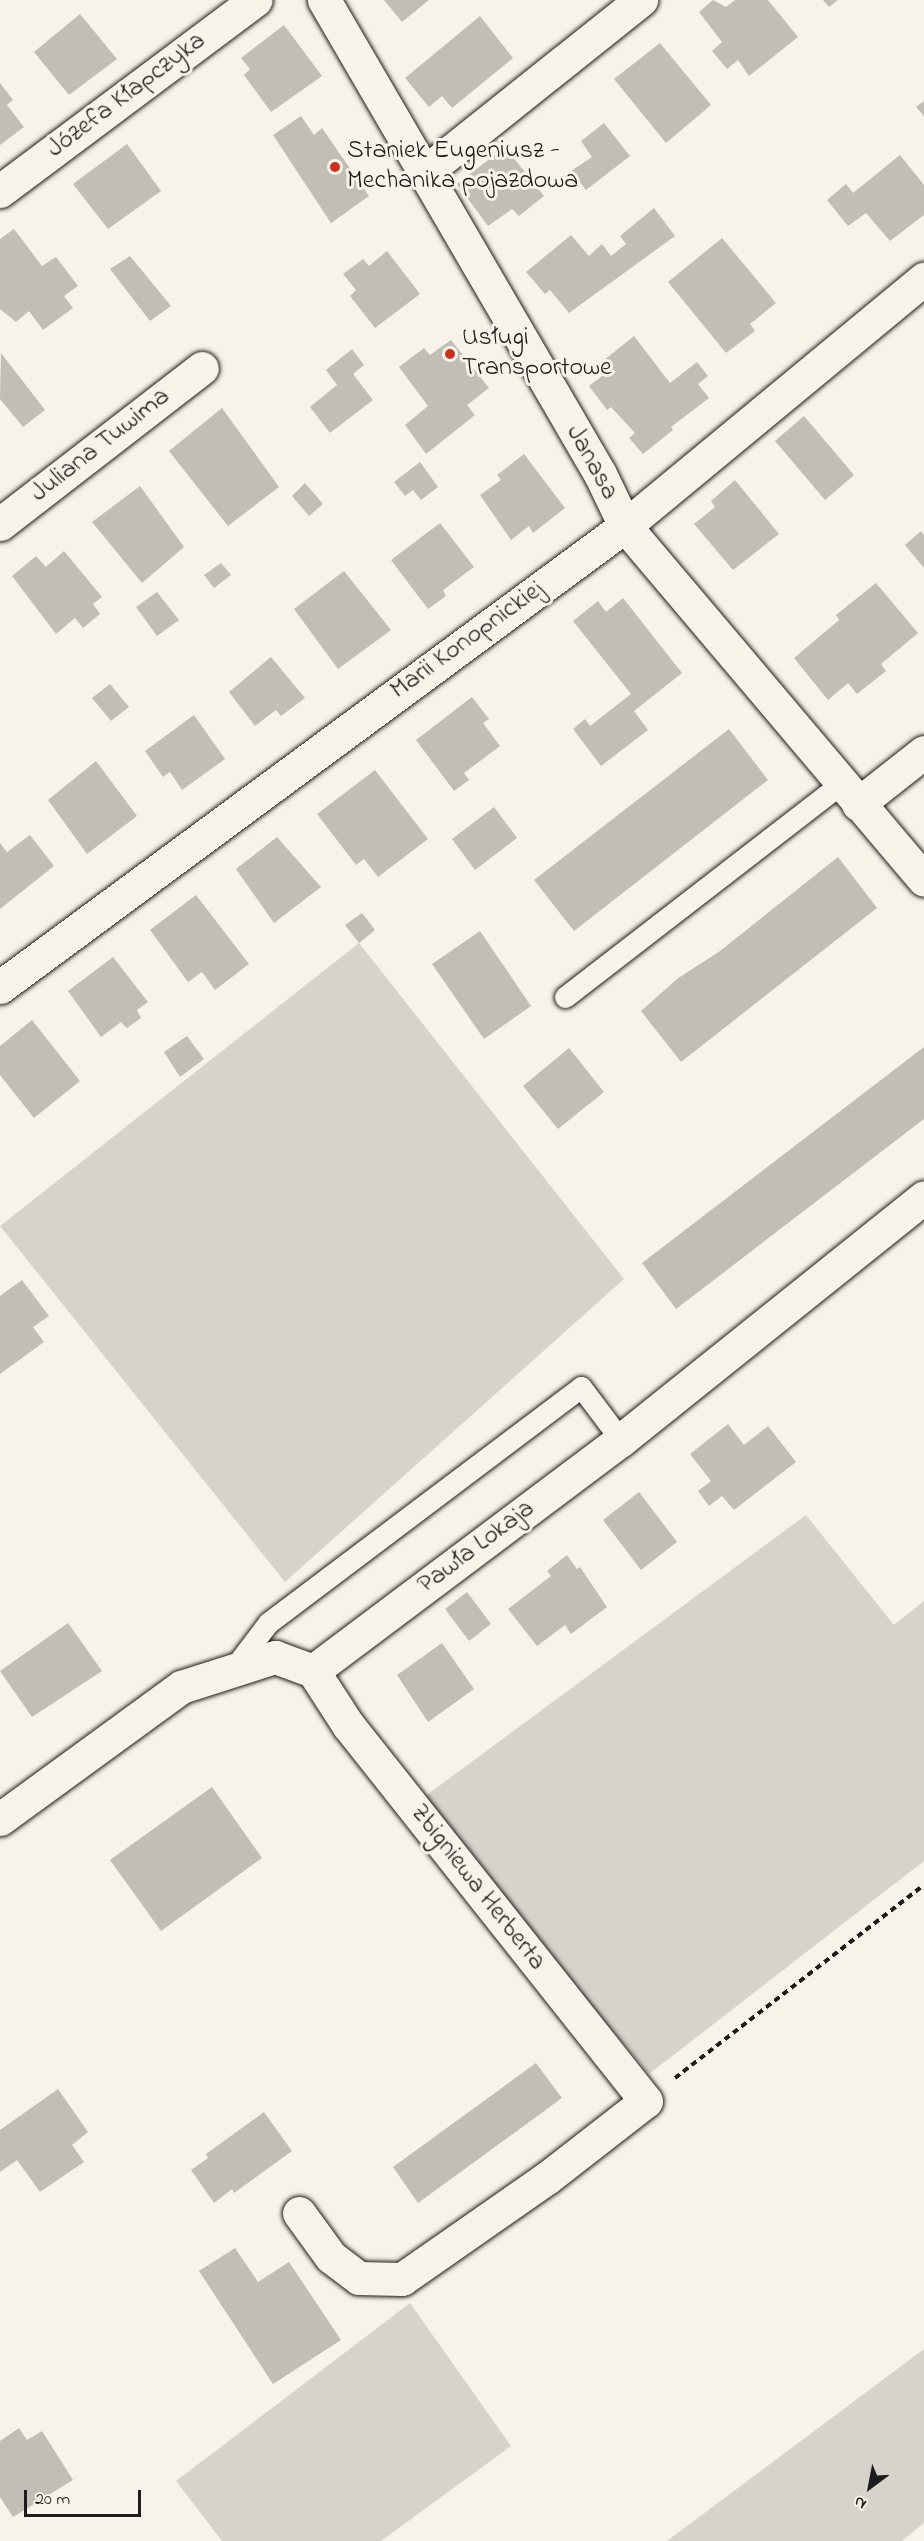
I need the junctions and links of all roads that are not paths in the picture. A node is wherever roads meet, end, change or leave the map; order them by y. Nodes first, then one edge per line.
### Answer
1 (255, 0) edge
2 (324, 0) edge
3 (641, 0) edge
4 (424, 173) junction
5 (0, 191) edge
6 (924, 279) edge
7 (202, 368) dead end
8 (0, 524) edge
9 (625, 526) junction
10 (924, 752) edge
11 (850, 794) junction
12 (924, 880) edge
13 (0, 987) edge
14 (565, 997) dead end
15 (924, 1197) edge
16 (621, 1440) junction
17 (234, 1668) junction
18 (313, 1671) junction
19 (0, 1819) edge
20 (299, 2213) dead end

1 - 5 street, Józefa Kłapczyka
2 - 4 street, Janasa
3 - 4 street
4 - 9 street, Janasa
6 - 9 street, Marii Konopnickiej
7 - 8 street, Juliana Tuwima
9 - 11 street, Janasa
9 - 13 street, Marii Konopnickiej
10 - 11 street
11 - 12 street, Janasa
11 - 14 lane
15 - 16 street, Pawła Lokaja
16 - 17 lane
16 - 18 street, Pawła Lokaja
17 - 18 street
17 - 19 street
18 - 20 street, Zbigniewa Herberta

